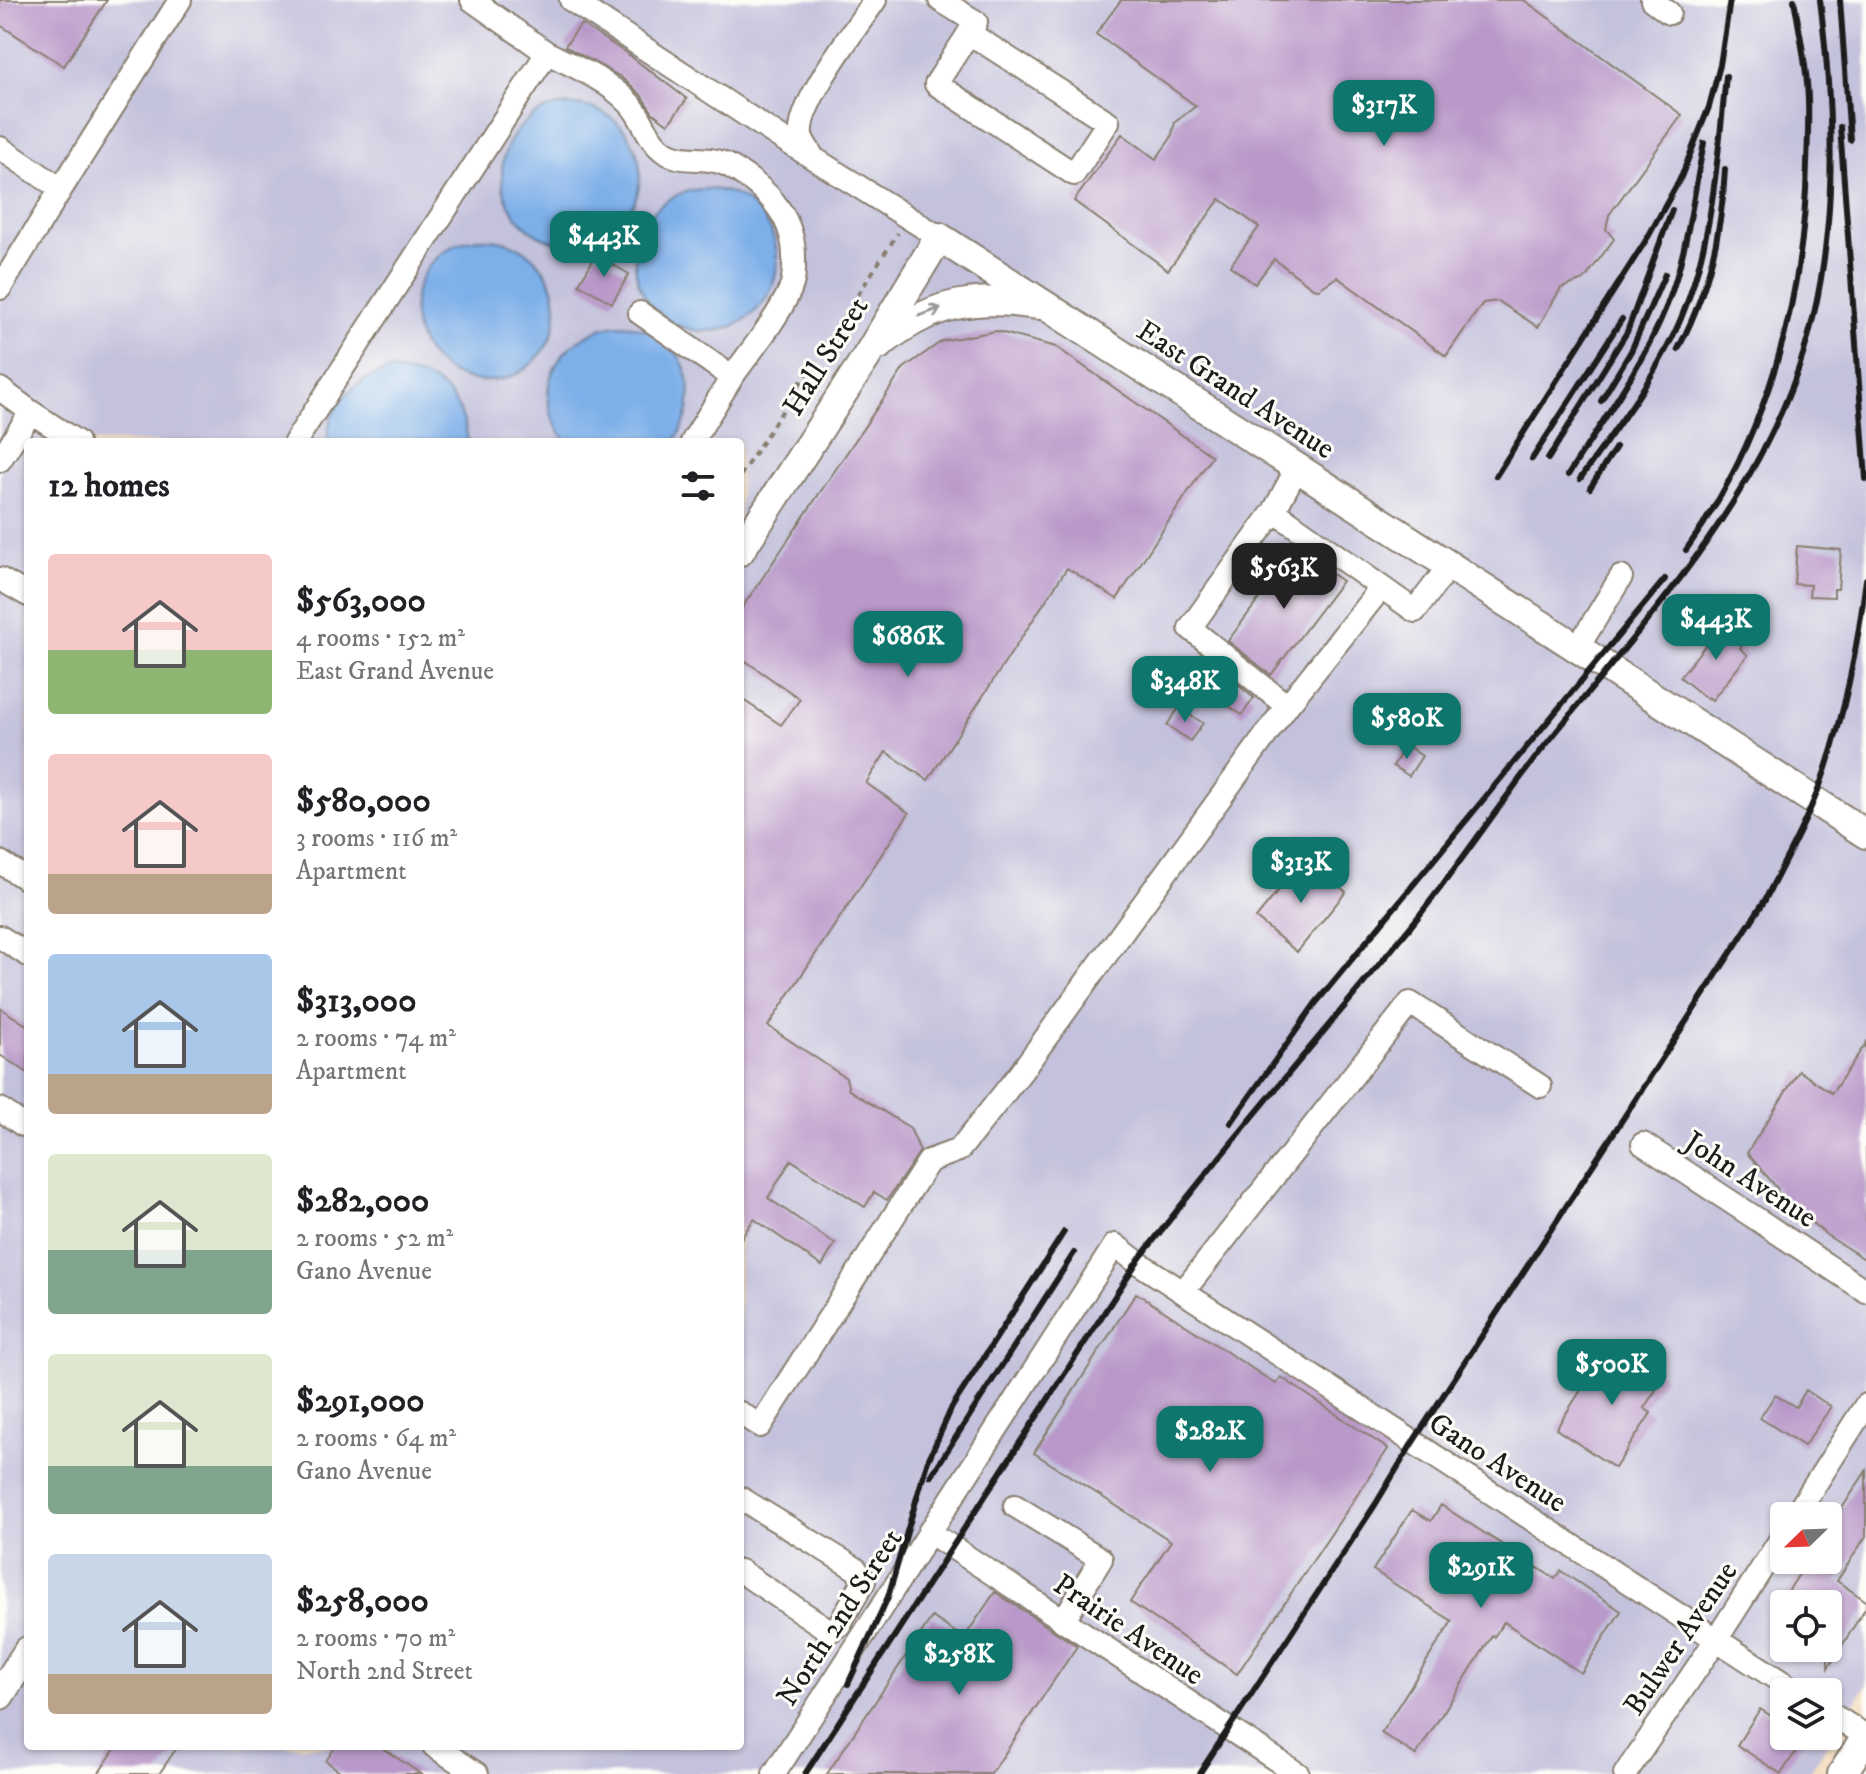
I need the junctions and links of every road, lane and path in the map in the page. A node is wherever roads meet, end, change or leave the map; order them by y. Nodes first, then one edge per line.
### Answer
1 (180, 0) edge
2 (472, 0) edge
3 (875, 0) edge
4 (940, 0) edge
5 (573, 1) edge
6 (969, 33) junction
7 (547, 53) junction
8 (0, 148) edge
9 (813, 157) junction
10 (61, 189) junction
11 (939, 237) junction
12 (892, 242) dead end
13 (0, 288) edge
14 (1043, 306) junction
15 (640, 313) dead end
16 (867, 356) junction
17 (732, 377) junction
18 (0, 389) edge
19 (31, 412) junction
20 (71, 438) edge
21 (298, 438) edge
22 (694, 438) edge
23 (0, 460) edge
24 (1297, 468) junction
25 (744, 470) edge
26 (1274, 511) junction
27 (744, 545) edge
28 (1449, 566) junction
29 (1621, 577) dead end
30 (0, 579) edge
31 (1381, 588) junction
32 (24, 593) edge
33 (1578, 647) junction
34 (1287, 706) junction
35 (1866, 834) edge
36 (0, 862) edge
37 (24, 877) edge
38 (0, 937) edge
39 (24, 952) edge
40 (1540, 1086) dead end
41 (0, 1109) edge
42 (24, 1123) edge
43 (1643, 1144) dead end
44 (1175, 1287) junction
45 (1866, 1291) edge
46 (1866, 1405) edge
47 (744, 1416) edge
48 (744, 1500) edge
49 (1804, 1502) edge
50 (1015, 1506) dead end
51 (929, 1532) junction
52 (1770, 1556) edge
53 (744, 1574) edge
54 (1063, 1621) junction
55 (1716, 1640) junction
56 (24, 1657) edge
57 (1775, 1678) edge
58 (0, 1695) edge
59 (1842, 1721) edge
60 (1866, 1736) edge
61 (440, 1750) edge
62 (477, 1774) edge
63 (774, 1774) edge
64 (1298, 1774) edge
65 (1625, 1774) edge
66 (1842, 1774) edge

1 - 10 street
2 - 7 street
3 - 9 street
4 - 6 street
5 - 9 street, East Grand Avenue
6 - 6 street
7 - 17 street
7 - 21 street
8 - 10 street
9 - 11 street, East Grand Avenue
10 - 13 street
11 - 14 main road, East Grand Avenue
11 - 16 main road, Hall Street
12 - 25 path
16 -> 14 main road
14 - 24 main road, East Grand Avenue
15 - 17 street
16 - 27 main road, Hall Street
17 - 22 street
18 - 19 street
19 - 20 street
19 - 23 street
24 - 26 street
24 - 28 main road, East Grand Avenue
26 - 31 street
26 - 34 street
28 - 31 street
28 - 33 main road, East Grand Avenue
29 - 33 street
30 - 32 street
31 - 34 street
33 - 35 main road, East Grand Avenue
34 - 47 street
36 - 37 street
38 - 39 street
40 - 44 street
41 - 42 street
43 - 45 street, John Avenue
44 - 51 street, Gano Avenue
44 - 55 street, Gano Avenue
46 - 49 street
48 - 53 street
50 - 54 street
51 - 54 street, Prairie Avenue
51 - 63 street, North 2nd Street
52 - 55 street, Bulwer Avenue
54 - 64 street, Prairie Avenue
55 - 57 street, Gano Avenue
55 - 65 street, Bulwer Avenue
56 - 58 main road
59 - 60 street
60 - 66 main road
61 - 62 street

